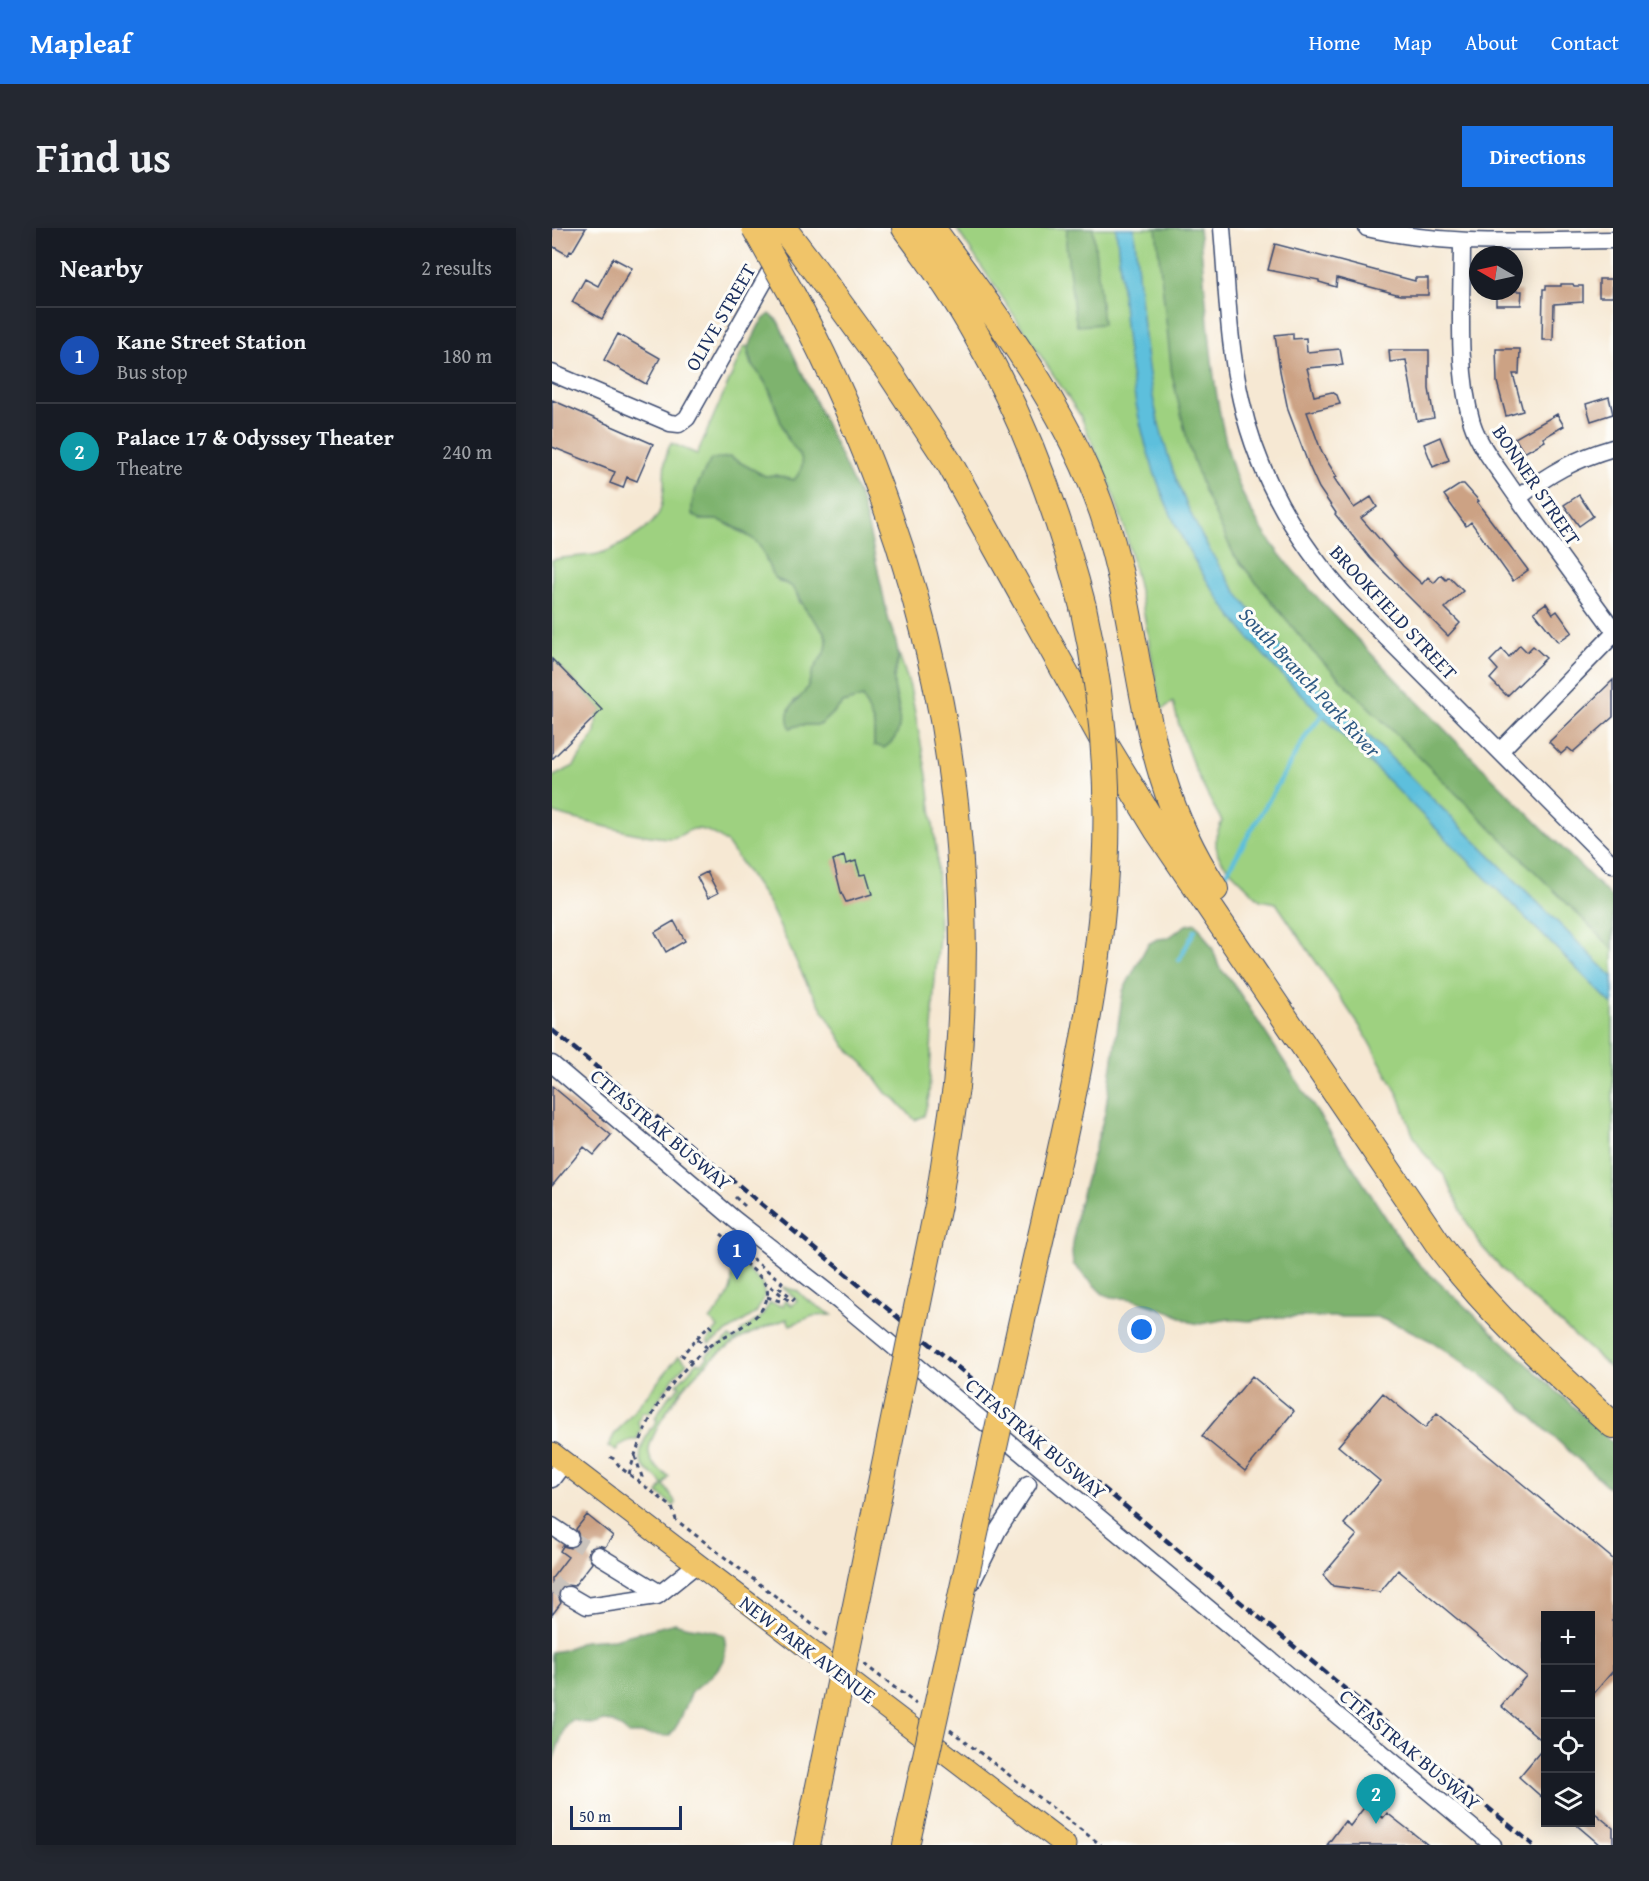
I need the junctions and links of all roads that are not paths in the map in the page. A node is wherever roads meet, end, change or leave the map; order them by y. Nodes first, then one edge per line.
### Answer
1 (755, 228) edge
2 (783, 228) edge
3 (794, 228) edge
4 (905, 228) edge
5 (932, 228) edge
6 (1222, 228) edge
7 (1367, 228) edge
8 (1395, 231) edge
9 (1613, 240) edge
10 (1462, 242) junction
11 (552, 373) edge
12 (1613, 448) edge
13 (1518, 498) junction
14 (1613, 629) edge
15 (1613, 635) edge
16 (1500, 751) junction
17 (1613, 865) edge
18 (552, 1064) edge
19 (1613, 1403) edge
20 (1613, 1425) edge
21 (556, 1465) edge
22 (1028, 1484) dead end
23 (553, 1528) edge
24 (570, 1538) tunnel mouth
25 (598, 1555) tunnel mouth
26 (698, 1564) junction
27 (660, 1593) junction
28 (568, 1595) tunnel mouth
29 (957, 1615) junction
30 (913, 1815) junction
31 (807, 1845) edge
32 (906, 1845) edge
33 (915, 1845) edge
34 (1065, 1845) edge
35 (1494, 1845) edge

1 - 31 highway, bridge
2 - 20 highway, bridge
3 - 11 street, OLIVE STREET
4 - 29 highway, bridge
5 - 19 highway
6 - 16 street, BROOKFIELD STREET
7 - 8 street
8 - 10 street
9 - 10 street
10 - 13 street, BONNER STREET
12 - 13 street
13 - 14 street, BONNER STREET
15 - 16 street
16 - 17 street, BROOKFIELD STREET
18 - 35 street, CTFASTRAK BUSWAY
21 - 26 main road, NEW PARK AVENUE
22 - 29 street, bridge
23 - 24 street
25 - 27 street
26 - 27 street
26 - 34 main road, NEW PARK AVENUE
27 - 28 street
29 - 30 highway, bridge
30 - 32 highway
30 - 33 highway

